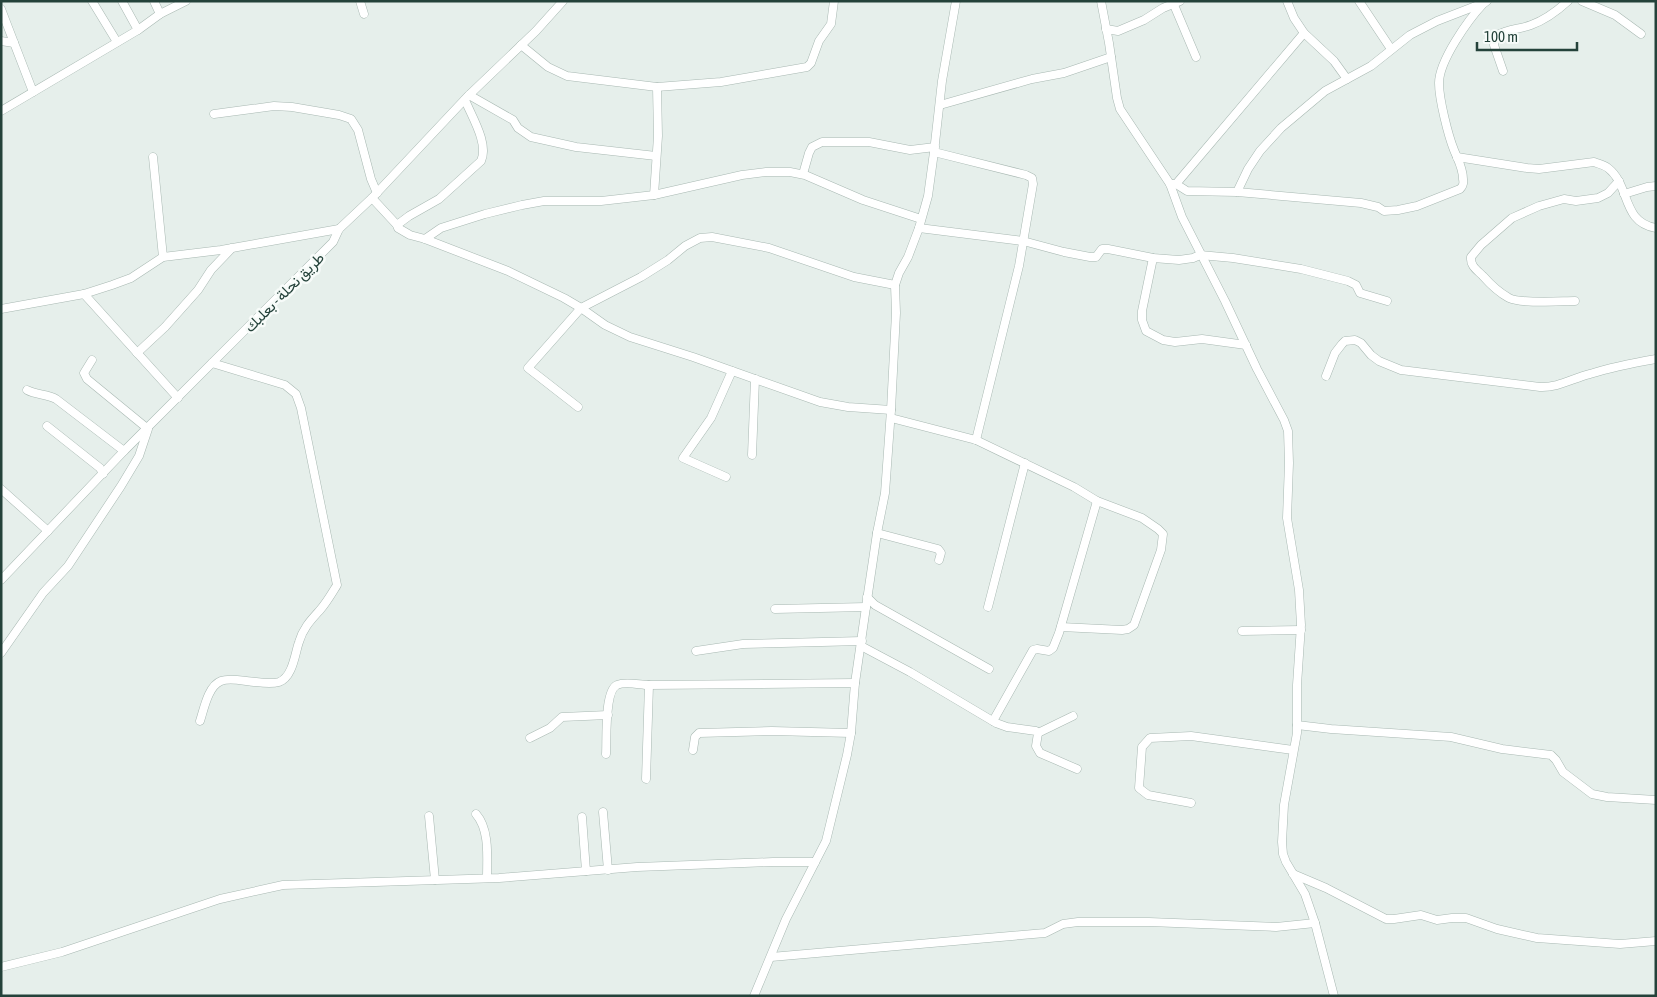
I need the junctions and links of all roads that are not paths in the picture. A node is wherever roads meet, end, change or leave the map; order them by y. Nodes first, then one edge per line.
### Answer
1 (92, 1) edge
2 (122, 1) edge
3 (154, 1) edge
4 (186, 1) edge
5 (360, 1) edge
6 (563, 1) edge
7 (834, 1) edge
8 (956, 1) edge
9 (1101, 1) edge
10 (1287, 1) edge
11 (1359, 1) edge
12 (1568, 1) edge
13 (1582, 1) edge
14 (1485, 2) edge
15 (1177, 3) edge
16 (1, 9) edge
17 (160, 14) junction
18 (364, 14) dead end
19 (1106, 29) junction
20 (138, 30) junction
21 (1304, 34) junction
22 (1641, 34) dead end
23 (1, 41) edge
24 (117, 42) junction
25 (14, 43) junction
26 (522, 45) junction
27 (1391, 49) junction
28 (1111, 57) junction
29 (1196, 57) dead end
30 (1503, 71) dead end
31 (1347, 79) junction
32 (657, 87) junction
33 (33, 92) junction
34 (467, 98) junction
35 (940, 105) junction
36 (1, 111) edge
37 (214, 114) dead end
38 (935, 150) junction
39 (656, 156) junction
40 (152, 157) dead end
41 (1457, 157) junction
42 (803, 174) junction
43 (1618, 180) junction
44 (1173, 184) junction
45 (1656, 186) edge
46 (1237, 192) junction
47 (1624, 194) junction
48 (375, 195) junction
49 (654, 196) junction
50 (921, 219) junction
51 (397, 225) junction
52 (919, 228) junction
53 (1656, 228) edge
54 (339, 229) junction
55 (425, 239) junction
56 (1023, 241) junction
57 (232, 248) junction
58 (1200, 255) junction
59 (163, 257) junction
60 (1153, 258) junction
61 (895, 286) junction
62 (84, 294) junction
63 (1387, 301) dead end
64 (1575, 301) dead end
65 (581, 308) junction
66 (1, 309) edge
67 (1246, 345) junction
68 (138, 353) junction
69 (1656, 359) edge
70 (92, 360) dead end
71 (212, 363) junction
72 (732, 371) junction
73 (1326, 376) dead end
74 (755, 379) junction
75 (27, 390) dead end
76 (178, 398) junction
77 (578, 407) dead end
78 (891, 414) junction
79 (47, 426) dead end
80 (148, 429) junction
81 (976, 440) junction
82 (124, 451) junction
83 (752, 455) dead end
84 (1025, 463) junction
85 (103, 474) junction
86 (726, 477) dead end
87 (1, 489) edge
88 (1097, 501) junction
89 (48, 532) junction
90 (877, 533) junction
91 (939, 560) dead end
92 (1, 580) edge
93 (867, 597) junction
94 (988, 606) dead end
95 (866, 607) junction
96 (775, 609) dead end
97 (1061, 627) junction
98 (1301, 630) junction
99 (1242, 631) dead end
100 (861, 643) junction
101 (696, 651) dead end
102 (1, 653) edge
103 (989, 670) dead end
104 (855, 683) junction
105 (649, 685) junction
106 (608, 715) junction
107 (1072, 716) dead end
108 (200, 721) dead end
109 (993, 721) junction
110 (1297, 725) junction
111 (851, 733) junction
112 (1038, 733) junction
113 (530, 738) dead end
114 (693, 750) dead end
115 (1294, 750) junction
116 (606, 754) dead end
117 (1077, 769) dead end
118 (646, 779) dead end
119 (1656, 800) edge
120 (1191, 803) dead end
121 (603, 812) dead end
122 (476, 814) dead end
123 (429, 816) dead end
124 (582, 817) dead end
125 (815, 862) junction
126 (608, 870) junction
127 (586, 871) junction
128 (1292, 874) junction
129 (488, 878) junction
130 (435, 880) junction
131 (1315, 923) junction
132 (1656, 941) edge
133 (771, 957) junction
134 (1, 967) edge
135 (754, 996) edge
136 (1334, 996) edge

1 - 24 street
2 - 20 street
3 - 17 street
4 - 17 street
5 - 18 street
6 - 26 street, طريق نحلة - بعلبك
7 - 32 street
8 - 35 street
9 - 19 street
10 - 21 street
11 - 27 street
12 - 30 street
13 - 22 street
14 - 27 street
14 - 41 street
15 - 19 street
15 - 29 street
16 - 25 street
17 - 20 street
19 - 28 street
20 - 24 street
21 - 31 street
21 - 44 street
23 - 25 street
24 - 33 street
25 - 33 street
26 - 32 street
26 - 34 street, طريق نحلة - بعلبك
27 - 31 street
28 - 35 street
28 - 44 street
31 - 46 street
32 - 39 street
33 - 36 street
34 - 39 street
34 - 48 street, طريق نحلة - بعلبك
34 - 51 street
35 - 38 street
37 - 48 street
38 - 42 street
38 - 50 street
38 - 56 street
39 - 49 street
40 - 59 street
41 - 43 street
41 - 46 street
42 - 49 street
42 - 50 street
43 - 47 street
43 - 64 street
44 - 46 street
44 - 58 street
45 - 47 street
47 - 53 street
48 - 51 street
48 - 54 street, طريق نحلة - بعلبك
49 - 55 street
50 - 52 street
51 - 55 street
52 - 56 street
52 - 61 street
54 - 57 street
54 - 71 street, طريق نحلة - بعلبك
55 - 65 street
56 - 60 street
56 - 81 street
57 - 59 street
57 - 68 street
58 - 60 street
58 - 63 street
58 - 67 street
59 - 62 street
60 - 67 street
61 - 65 street
61 - 78 street
62 - 66 street
62 - 68 street
65 - 72 street
65 - 77 street
67 - 98 street
68 - 76 street
69 - 73 street
70 - 80 street
71 - 76 street, طريق نحلة - بعلبك
71 - 108 street
72 - 74 street
72 - 86 street
74 - 78 street
74 - 83 street
75 - 82 street
76 - 80 street, طريق نحلة - بعلبك
78 - 81 street
78 - 90 street
79 - 85 street
80 - 82 street, طريق نحلة - بعلبك
80 - 102 street
81 - 84 street
82 - 85 street, طريق نحلة - بعلبك
84 - 88 street
84 - 94 street
85 - 89 street, طريق نحلة - بعلبك
87 - 89 street
88 - 97 street
88 - 97 street
89 - 92 street, طريق نحلة - بعلبك
90 - 91 street
90 - 93 street
93 - 95 street
93 - 103 street
95 - 96 street
95 - 100 street
97 - 109 street
98 - 99 street
98 - 110 street
100 - 101 street
100 - 104 street
100 - 109 street
104 - 105 street
104 - 111 street
105 - 106 street
105 - 118 street
106 - 113 street
106 - 116 street
107 - 112 street
109 - 112 street
110 - 115 street
110 - 119 street
111 - 114 street
111 - 125 street
112 - 117 street
115 - 120 street
115 - 128 street
121 - 126 street
122 - 129 street
123 - 130 street
124 - 127 street
125 - 126 street
125 - 133 street
126 - 127 street
127 - 129 street
128 - 131 street
128 - 132 street
129 - 130 street
130 - 134 street
131 - 133 street
131 - 136 street
133 - 135 street

